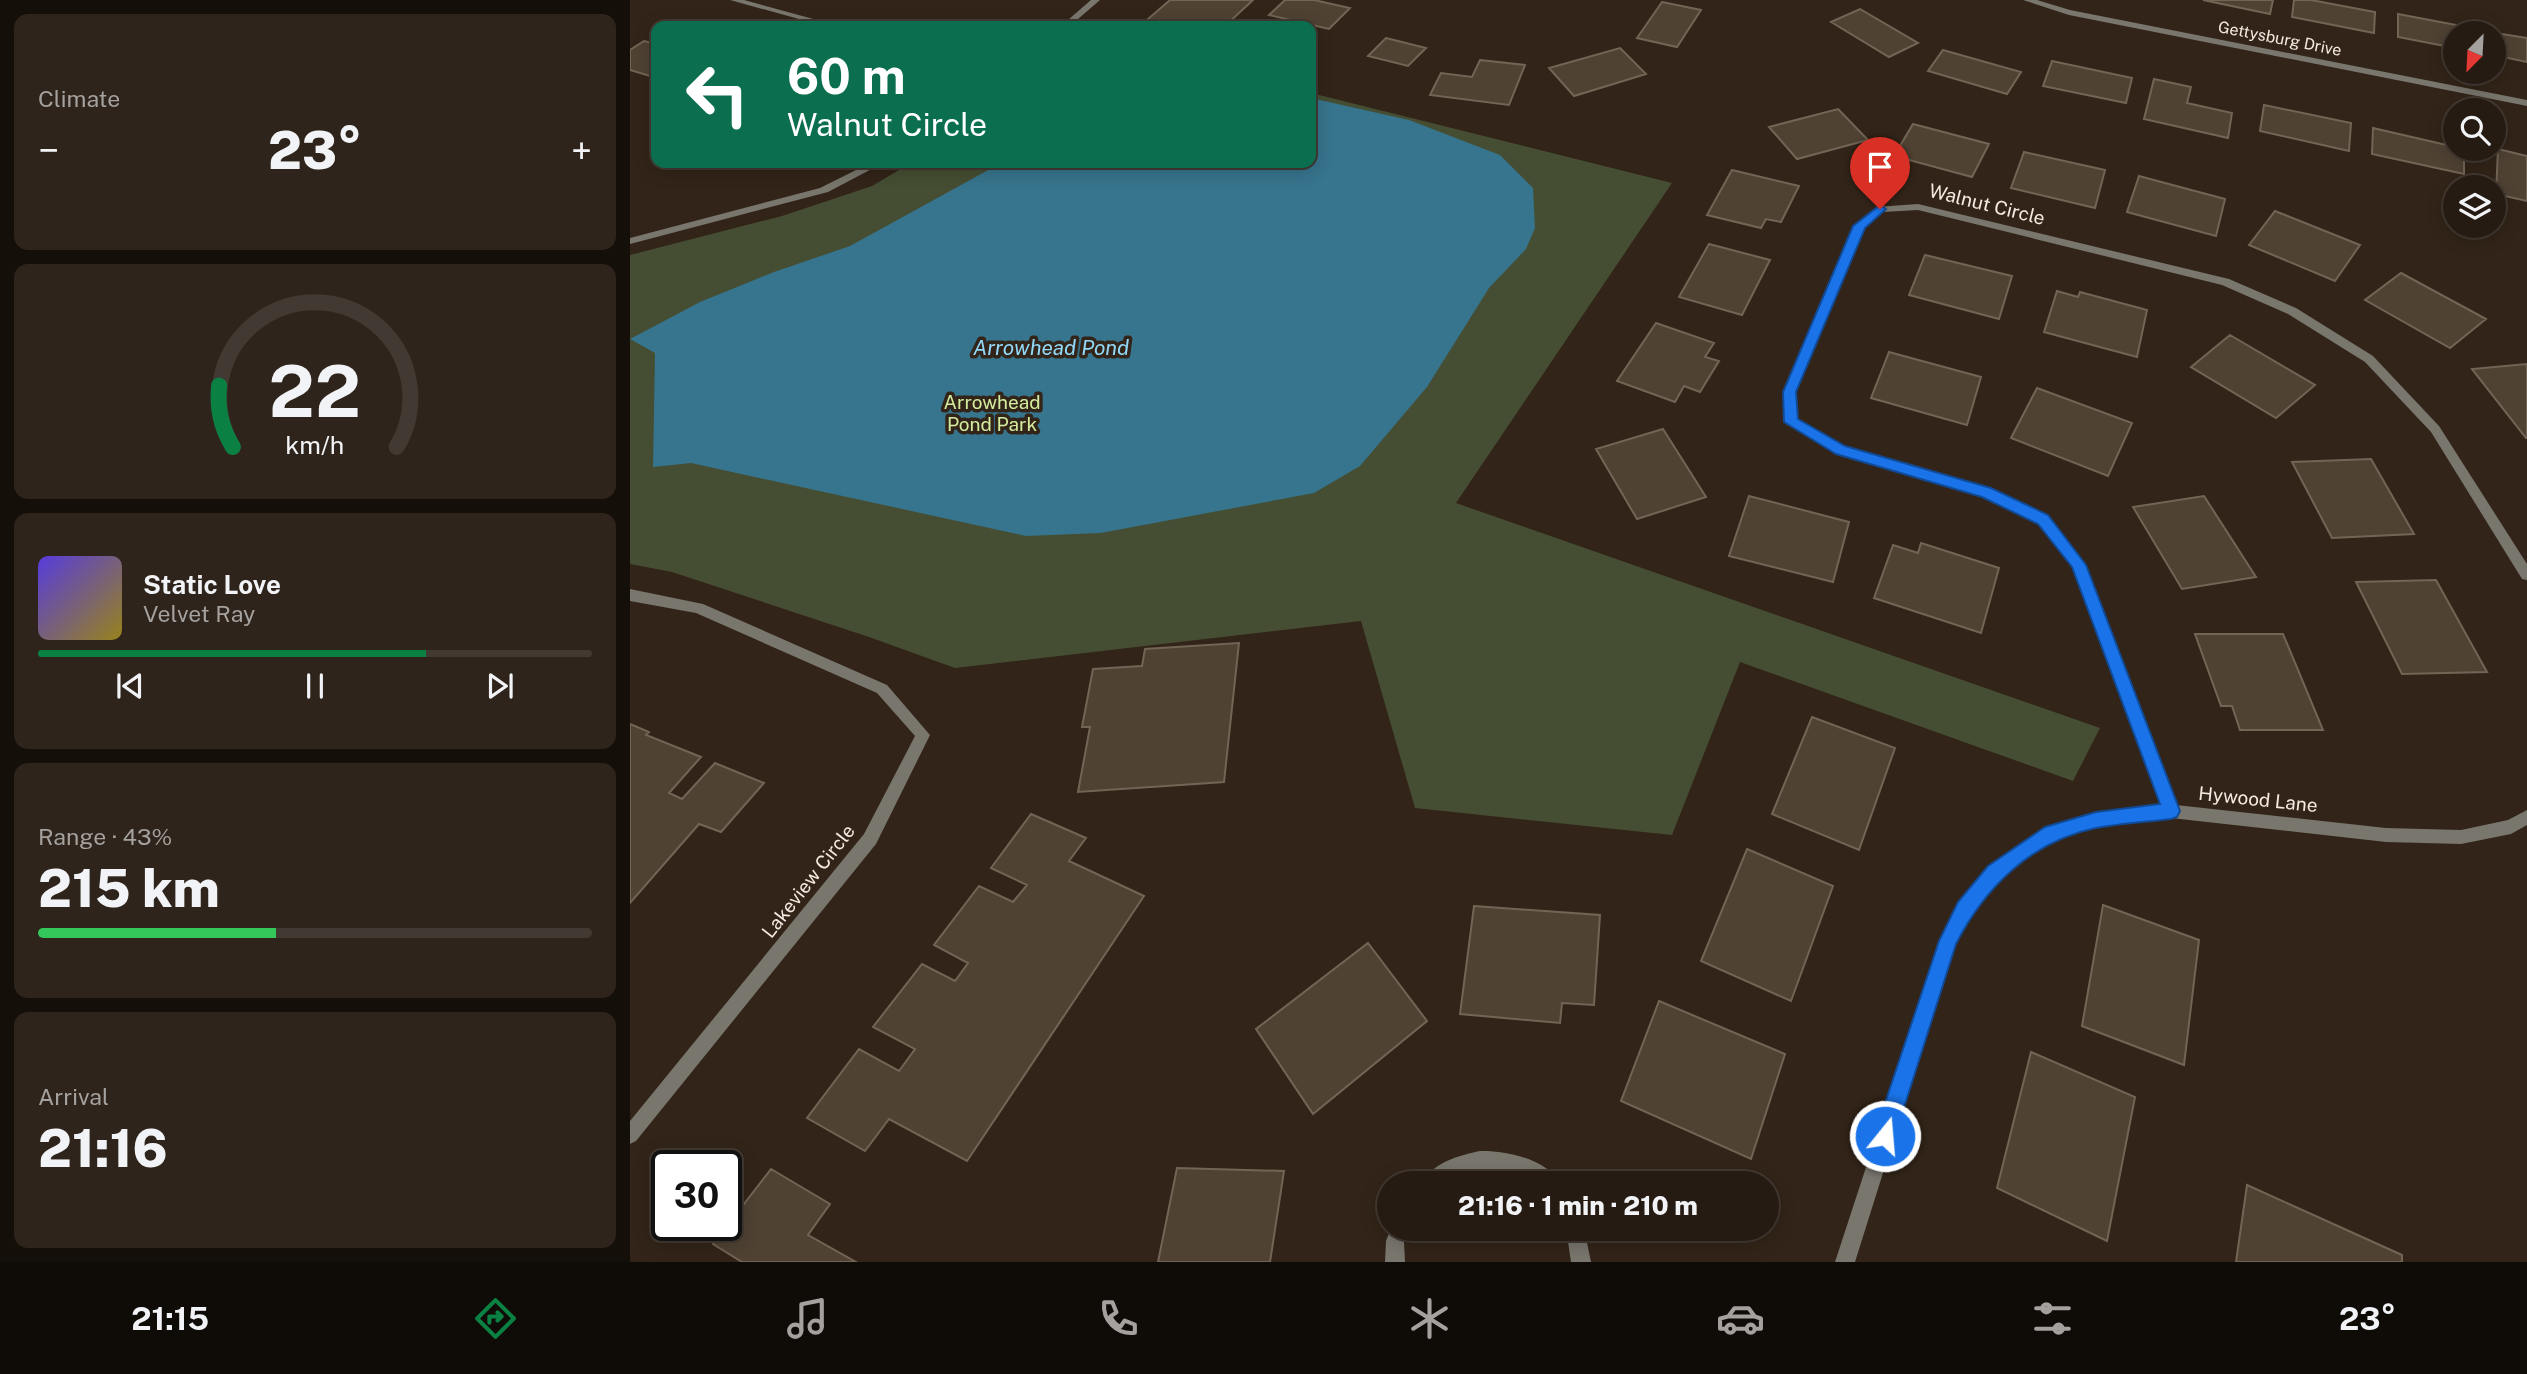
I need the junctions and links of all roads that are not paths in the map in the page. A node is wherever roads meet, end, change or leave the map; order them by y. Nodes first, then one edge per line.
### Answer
1 (734, 0) edge
2 (1096, 0) edge
3 (2027, 0) edge
4 (815, 21) edge
5 (1071, 21) edge
6 (2527, 103) edge
7 (868, 168) edge
8 (630, 241) edge
9 (2527, 575) edge
10 (630, 595) edge
11 (2171, 811) junction
12 (2527, 817) edge
13 (630, 1135) edge
14 (1444, 1171) edge
15 (1530, 1171) edge
16 (1395, 1241) edge
17 (1577, 1241) edge
18 (1395, 1262) edge
19 (1581, 1262) edge
20 (1845, 1262) edge

1 - 4 street
2 - 5 street
3 - 6 street, Gettysburg Drive
7 - 8 street
9 - 11 street, Walnut Circle
10 - 13 street, Lakeview Circle
11 - 12 street, Hywood Lane
11 - 20 street, Hywood Lane
14 - 15 street
16 - 18 street
17 - 19 street

